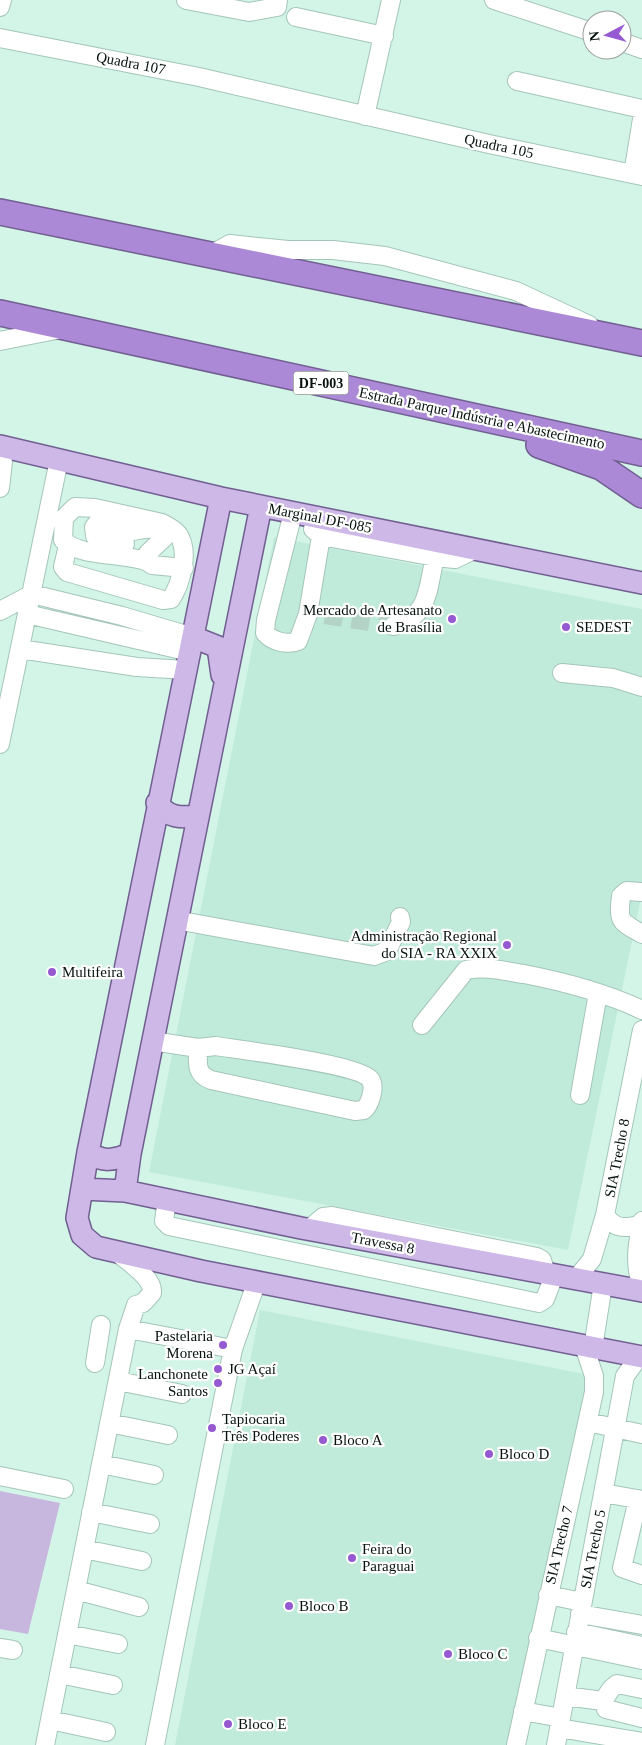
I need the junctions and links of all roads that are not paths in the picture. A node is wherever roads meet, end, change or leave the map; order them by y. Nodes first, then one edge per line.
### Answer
1 (2, 0) edge
2 (186, 0) edge
3 (278, 0) edge
4 (391, 0) edge
5 (494, 0) edge
6 (0, 7) edge
7 (296, 17) dead end
8 (582, 29) edge
9 (384, 36) junction
10 (0, 38) edge
11 (517, 81) dead end
12 (262, 92) joint
13 (642, 109) edge
14 (365, 116) junction
15 (642, 119) edge
16 (637, 175) edge
17 (0, 212) edge
18 (210, 255) junction
19 (0, 313) edge
20 (64, 328) junction
21 (612, 336) junction
22 (0, 341) edge
23 (642, 343) edge
24 (372, 394) junction
25 (0, 446) edge
26 (642, 453) edge
27 (59, 460) junction
28 (0, 488) edge
29 (642, 495) edge
30 (221, 498) junction
31 (261, 506) junction
32 (300, 514) junction
33 (122, 523) junction
34 (143, 524) junction
35 (321, 536) junction
36 (68, 545) junction
37 (476, 549) junction
38 (435, 557) junction
39 (142, 559) junction
40 (184, 568) junction
41 (642, 583) edge
42 (124, 587) junction
43 (32, 594) junction
44 (0, 611) edge
45 (27, 614) junction
46 (116, 614) junction
47 (393, 626) tunnel mouth
48 (20, 649) junction
49 (190, 653) junction
50 (562, 673) dead end
51 (642, 687) edge
52 (223, 697) junction
53 (0, 744) edge
54 (157, 803) junction
55 (198, 816) junction
56 (642, 892) edge
57 (400, 917) dead end
58 (176, 920) junction
59 (642, 934) edge
60 (598, 992) junction
61 (642, 1010) edge
62 (422, 1025) dead end
63 (642, 1030) edge
64 (152, 1041) junction
65 (198, 1048) junction
66 (580, 1095) dead end
67 (88, 1152) junction
68 (130, 1154) junction
69 (82, 1189) junction
70 (125, 1191) junction
71 (167, 1199) junction
72 (605, 1215) junction
73 (642, 1223) edge
74 (118, 1253) junction
75 (550, 1275) junction
76 (576, 1279) junction
77 (257, 1280) junction
78 (603, 1284) junction
79 (642, 1289) edge
80 (101, 1325) dead end
81 (128, 1329) junction
82 (588, 1347) junction
83 (233, 1349) junction
84 (641, 1357) edge
85 (95, 1364) dead end
86 (118, 1381) junction
87 (182, 1394) dead end
88 (588, 1422) junction
89 (109, 1423) junction
90 (616, 1428) junction
91 (642, 1434) edge
92 (168, 1436) dead end
93 (101, 1464) junction
94 (154, 1475) dead end
95 (0, 1476) edge
96 (64, 1489) dead end
97 (603, 1493) junction
98 (640, 1499) edge
99 (91, 1512) junction
100 (150, 1524) dead end
101 (84, 1548) junction
102 (142, 1560) dead end
103 (642, 1575) edge
104 (76, 1590) junction
105 (548, 1595) junction
106 (139, 1606) dead end
107 (581, 1608) junction
108 (642, 1625) edge
109 (67, 1634) junction
110 (538, 1638) junction
111 (575, 1639) junction
112 (118, 1644) dead end
113 (642, 1646) edge
114 (642, 1660) edge
115 (59, 1674) junction
116 (113, 1685) dead end
117 (642, 1689) edge
118 (565, 1696) junction
119 (603, 1701) junction
120 (523, 1711) junction
121 (642, 1718) edge
122 (50, 1720) junction
123 (559, 1730) edge
124 (106, 1732) dead end
125 (642, 1742) edge
126 (45, 1745) edge
127 (155, 1745) edge
128 (516, 1745) edge

1 - 6 street
2 - 3 street
4 - 9 street
5 - 8 street
7 - 9 street
9 - 14 street
10 - 12 street, Quadra 107
11 - 13 street
12 - 14 street, Quadra 105
14 - 16 street, Quadra 105
15 - 16 street
17 - 18 highway
18 - 21 highway
18 - 21 street
19 - 20 highway, Estrada Parque Indústria e Abastecimento / DF-003
20 - 22 street
20 - 24 highway, Estrada Parque Indústria e Abastecimento / DF-003
21 - 23 highway
24 - 26 highway, Estrada Parque Indústria e Abastecimento / DF-003
24 - 29 highway
25 - 27 main road, Marginal DF-085
25 - 28 street
27 - 30 main road, Marginal DF-085
27 - 43 street
30 - 31 main road, Marginal DF-085
30 - 49 main road
31 - 32 main road, Marginal DF-085
31 - 52 main road
32 - 35 street
32 - 35 street
32 - 37 main road, Marginal DF-085
33 - 34 street
33 - 36 street
33 - 39 street
34 - 39 street
34 - 40 street
35 - 38 street
36 - 39 street
36 - 42 street
37 - 38 street
37 - 41 main road, Marginal DF-085
38 - 47 street
39 - 40 street
40 - 42 street
42 - 46 street
43 - 44 street
43 - 45 street
43 - 46 street
45 - 48 street
45 - 49 street
46 - 49 street
48 - 49 street
48 - 53 street
49 - 52 main road
49 - 54 main road
50 - 51 street
52 - 55 main road
54 - 55 main road
54 - 67 main road
55 - 58 main road
56 - 59 street
57 - 58 street
58 - 64 main road
60 - 61 street
60 - 62 street
60 - 66 street
63 - 72 street, SIA Trecho 8
64 - 65 street
64 - 68 main road
65 - 65 street
67 - 68 main road
67 - 69 main road
68 - 70 main road
69 - 70 main road, Travessa 8
69 - 74 main road
70 - 71 main road, Travessa 8
71 - 75 main road, Travessa 8
71 - 75 street
72 - 73 street
72 - 76 street, SIA Trecho 8
73 - 79 street
74 - 77 main road
74 - 81 street
75 - 76 main road, Travessa 8
76 - 78 main road, Travessa 8
77 - 82 main road
77 - 83 street
78 - 79 main road, Travessa 8
78 - 82 street
80 - 85 street
81 - 83 street
81 - 86 street
82 - 84 main road
82 - 88 street, SIA Trecho 7
83 - 127 street
84 - 90 street, SIA Trecho 5
86 - 87 street
86 - 89 street
88 - 90 street
88 - 105 street, SIA Trecho 7
89 - 92 street
89 - 93 street
90 - 91 street
90 - 97 street, SIA Trecho 5
93 - 94 street
93 - 99 street
95 - 96 street
97 - 98 street
97 - 107 street, SIA Trecho 5
98 - 103 street
99 - 100 street
99 - 101 street
101 - 102 street
101 - 104 street
104 - 106 street
104 - 109 street
105 - 107 street
105 - 110 street, SIA Trecho 7
107 - 108 street
107 - 111 street, SIA Trecho 5
109 - 112 street
109 - 115 street
110 - 111 street
110 - 120 street, SIA Trecho 7
111 - 113 street
111 - 114 street
111 - 118 street, SIA Trecho 5
115 - 116 street
115 - 122 street
117 - 119 street
118 - 119 street
118 - 123 street, SIA Trecho 5
119 - 121 street
120 - 123 street
120 - 128 street, SIA Trecho 7
122 - 124 street
122 - 126 street
123 - 125 street

